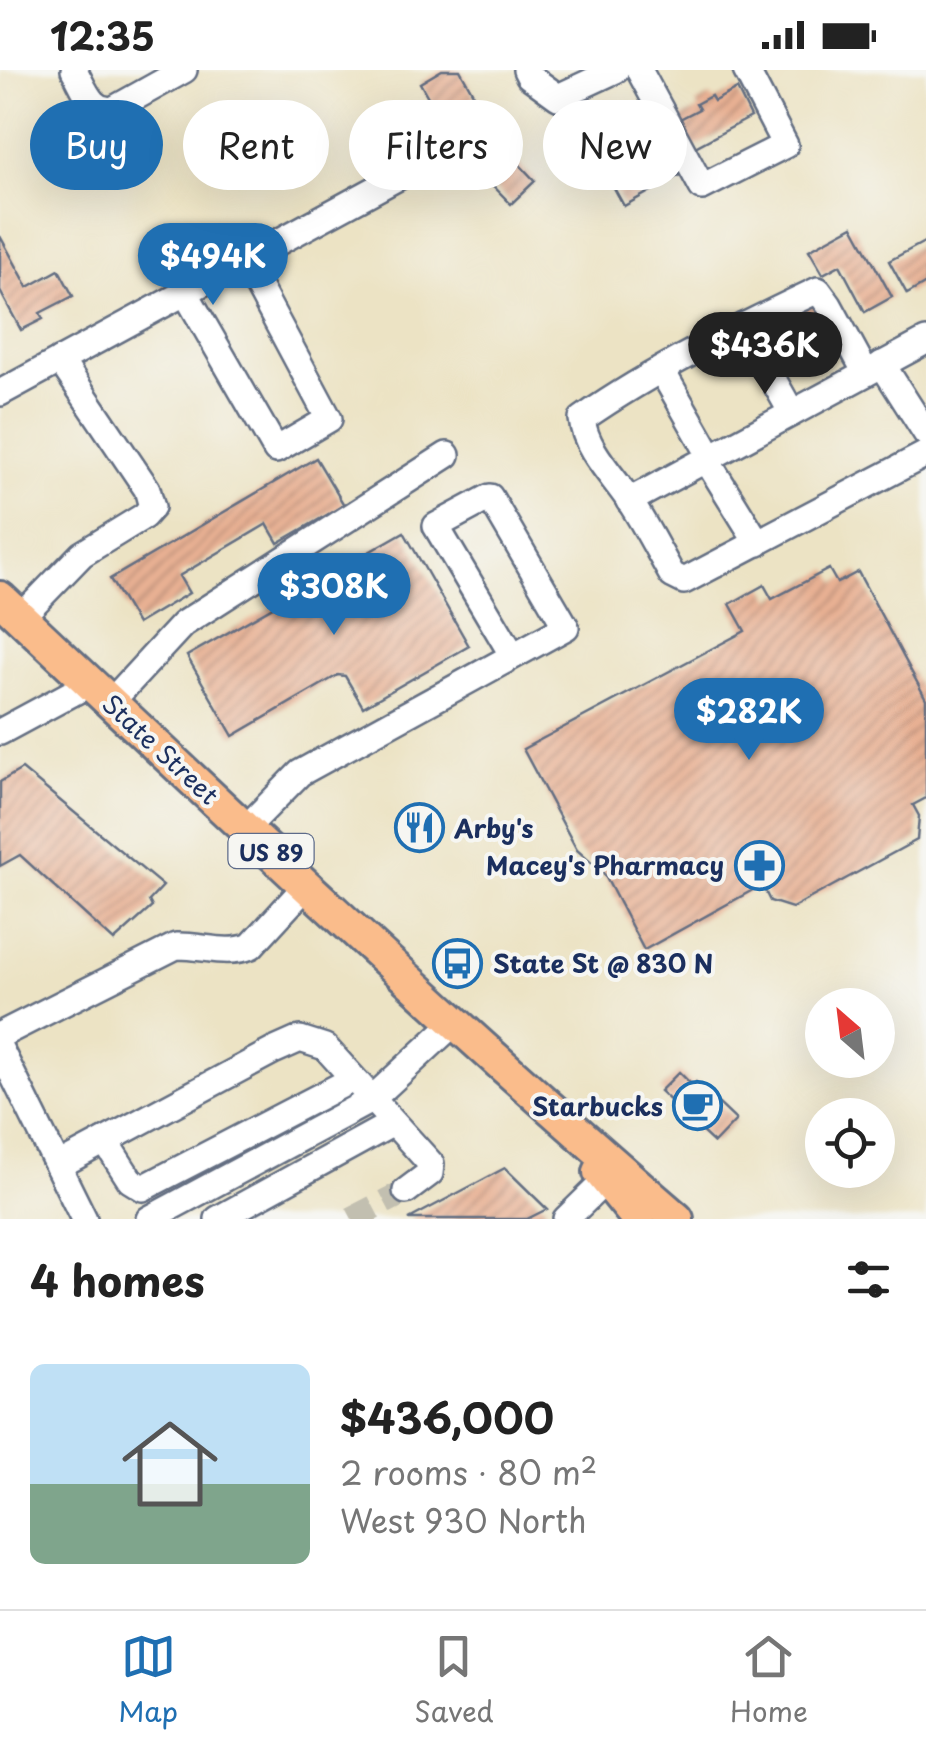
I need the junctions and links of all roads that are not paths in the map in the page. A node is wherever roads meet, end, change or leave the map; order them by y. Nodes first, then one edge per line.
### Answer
1 (74, 70) edge
2 (526, 70) edge
3 (616, 70) edge
4 (638, 70) edge
5 (746, 70) edge
6 (193, 74) edge
7 (374, 190) edge
8 (244, 260) junction
9 (185, 292) junction
10 (743, 326) junction
11 (926, 340) edge
12 (60, 360) junction
13 (874, 369) junction
14 (662, 370) junction
15 (0, 393) edge
16 (792, 413) junction
17 (926, 433) edge
18 (926, 454) edge
19 (448, 455) dead end
20 (709, 458) junction
21 (629, 501) junction
22 (758, 542) junction
23 (10, 608) edge
24 (514, 656) junction
25 (100, 693) junction
26 (0, 732) edge
27 (246, 828) junction
28 (307, 885) junction
29 (455, 1022) junction
30 (0, 1035) edge
31 (0, 1049) edge
32 (353, 1079) junction
33 (372, 1100) junction
34 (543, 1103) junction
35 (393, 1124) junction
36 (105, 1141) junction
37 (58, 1166) junction
38 (222, 1180) junction
39 (606, 1180) junction
40 (406, 1190) tunnel mouth
41 (233, 1216) edge
42 (636, 1218) edge
43 (84, 1219) edge
44 (148, 1219) edge
45 (566, 1219) edge
46 (677, 1219) edge

1 - 6 street
2 - 3 street
4 - 5 street
7 - 8 street
8 - 9 street
8 - 9 street
9 - 12 street
10 - 13 street
10 - 14 street
10 - 16 street
11 - 13 street
12 - 15 street
12 - 23 street
13 - 16 street
13 - 17 street
14 - 20 street
14 - 21 street
16 - 20 street
18 - 22 street
19 - 25 street
20 - 21 street
20 - 22 street
21 - 22 street
23 - 25 main road, State Street / US 89
24 - 24 street
24 - 27 street
25 - 26 street
25 - 27 main road, State Street / US 89
27 - 28 main road, State Street / US 89
28 - 29 main road, State Street / US 89
28 - 30 street
29 - 33 street
29 - 34 main road, State Street / US 89
31 - 37 street
32 - 33 street
32 - 36 street
32 - 36 street
33 - 35 street
33 - 38 street
34 - 39 main road, State Street / US 89
34 - 46 main road, State Street / US 89
35 - 40 street
35 - 41 street
36 - 37 street
37 - 43 street
38 - 41 street
38 - 44 street
39 - 42 main road, State Street / US 89
39 - 45 street

